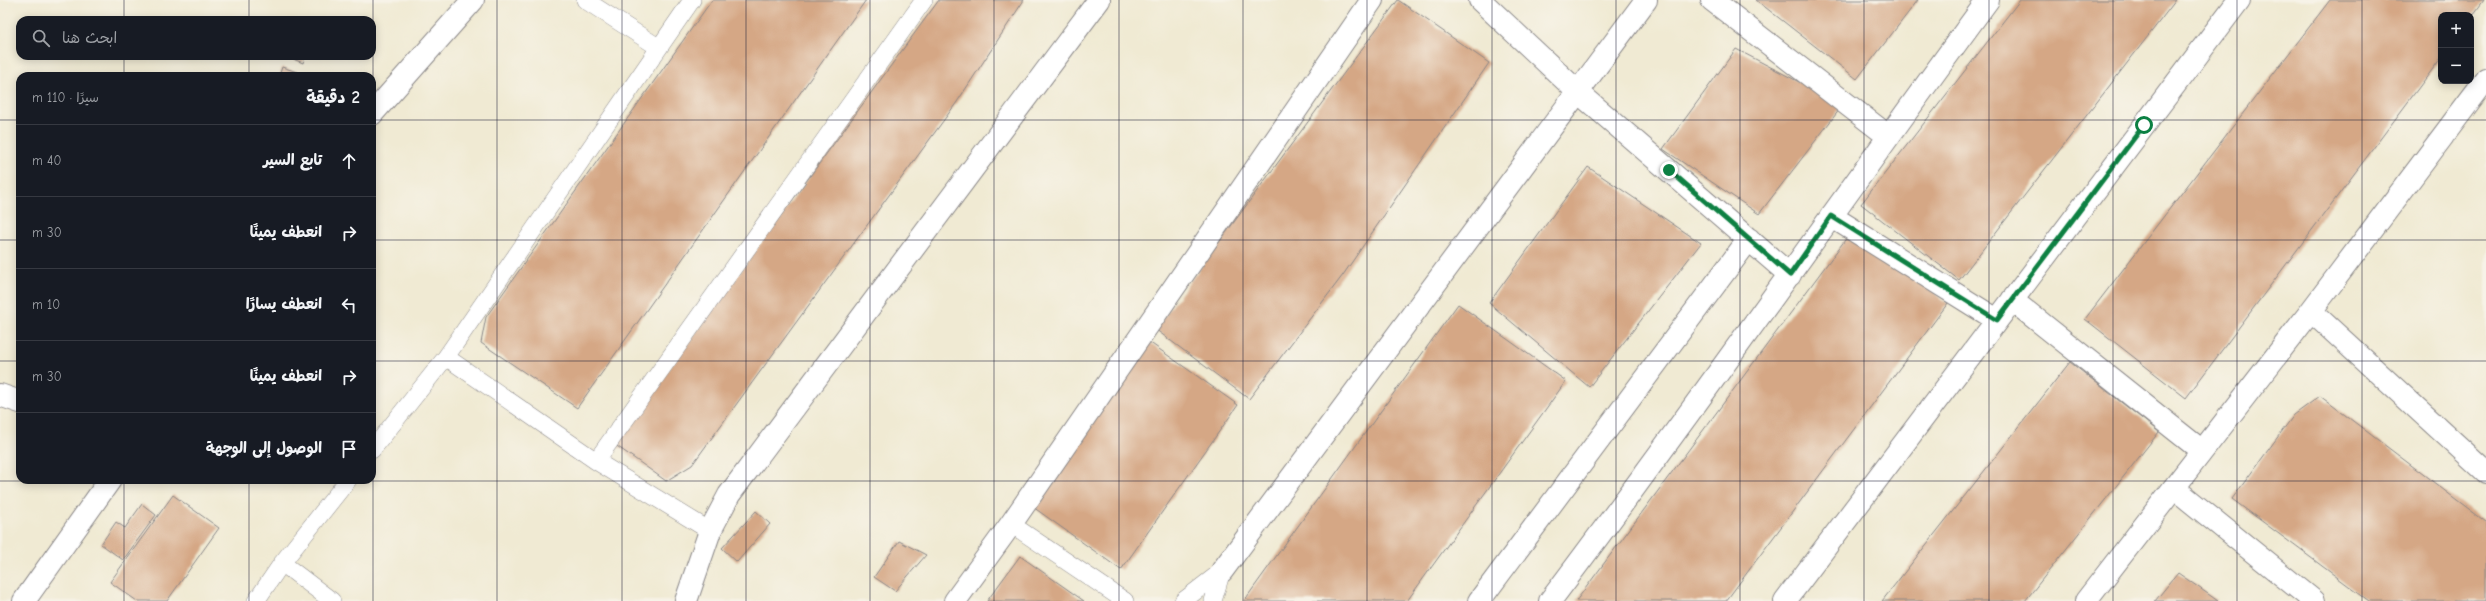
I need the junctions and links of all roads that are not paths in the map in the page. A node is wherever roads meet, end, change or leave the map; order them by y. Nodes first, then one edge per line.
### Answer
1 (473, 0) edge
2 (585, 0) edge
3 (692, 0) edge
4 (924, 0) edge
5 (1099, 0) edge
6 (1372, 0) edge
7 (1480, 0) edge
8 (1646, 0) edge
9 (1712, 0) edge
10 (1988, 0) edge
11 (2239, 0) edge
12 (658, 47) junction
13 (2486, 80) edge
14 (1578, 92) junction
15 (376, 109) edge
16 (1888, 136) junction
17 (1831, 216) junction
18 (1749, 239) junction
19 (1790, 275) junction
20 (2012, 300) junction
21 (2311, 310) junction
22 (1997, 320) junction
23 (446, 357) junction
24 (0, 395) edge
25 (16, 401) edge
26 (376, 445) edge
27 (2202, 451) junction
28 (596, 461) junction
29 (2486, 472) edge
30 (107, 484) edge
31 (345, 484) edge
32 (2174, 488) junction
33 (1011, 524) junction
34 (710, 531) junction
35 (282, 564) junction
36 (1222, 571) junction
37 (24, 601) edge
38 (256, 601) edge
39 (332, 601) edge
40 (686, 601) edge
41 (955, 601) edge
42 (1124, 601) edge
43 (1183, 601) edge
44 (1213, 601) edge
45 (1479, 601) edge
46 (1550, 601) edge
47 (1785, 601) edge
48 (2086, 601) edge
49 (2314, 601) edge

1 - 15 street
2 - 12 lane
3 - 12 lane
4 - 28 lane
5 - 34 street
6 - 33 street
7 - 14 street
8 - 14 street
9 - 16 street
10 - 16 street
11 - 20 street
12 - 23 lane
13 - 21 street
14 - 18 street
14 - 36 street
16 - 17 street
17 - 19 street
17 - 22 street
18 - 19 street
18 - 45 street
19 - 46 street
20 - 22 street
20 - 27 street
21 - 27 street
21 - 29 street
22 - 47 street
23 - 26 lane
23 - 28 lane
24 - 25 street
27 - 32 street
28 - 34 lane
30 - 37 street
31 - 35 lane
32 - 48 street
32 - 49 street
33 - 41 street
33 - 42 lane
34 - 40 street
35 - 38 lane
35 - 39 lane
36 - 43 lane
36 - 44 lane

